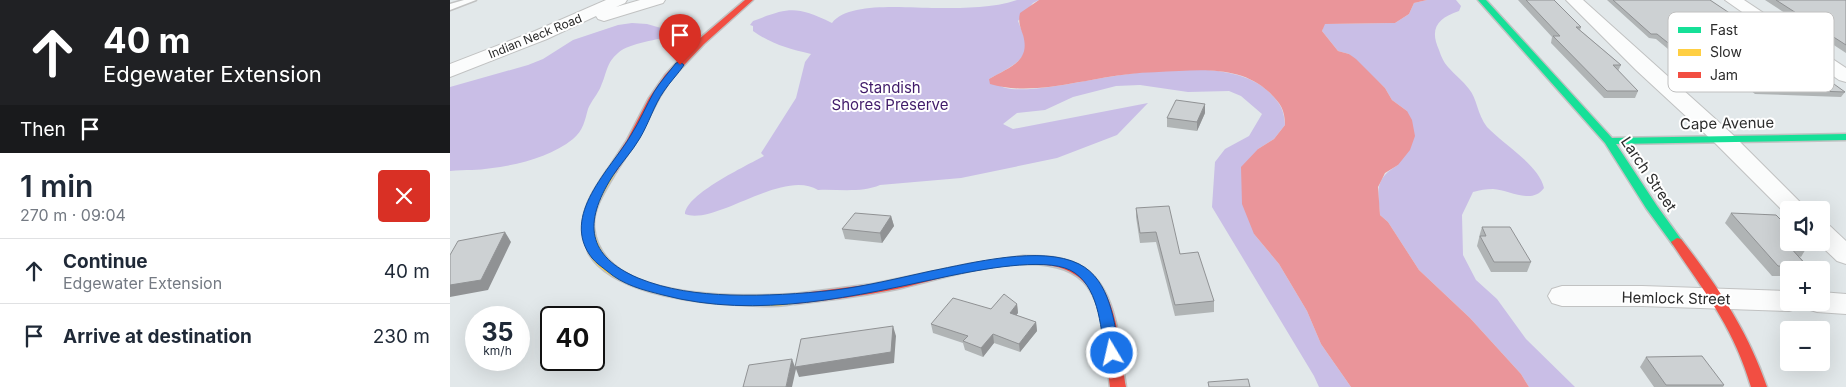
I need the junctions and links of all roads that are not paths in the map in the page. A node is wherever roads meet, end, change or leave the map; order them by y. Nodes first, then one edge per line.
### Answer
1 (472, 0) edge
2 (619, 0) edge
3 (657, 0) edge
4 (749, 0) edge
5 (1482, 0) edge
6 (1574, 0) edge
7 (1733, 0) edge
8 (450, 7) edge
9 (1751, 12) edge
10 (539, 36) junction
11 (1834, 68) edge
12 (450, 71) edge
13 (1846, 76) edge
14 (1668, 88) edge
15 (1672, 92) edge
16 (1846, 137) edge
17 (1724, 138) junction
18 (1609, 141) junction
19 (1787, 201) edge
20 (1830, 240) edge
21 (1846, 255) edge
22 (1562, 296) dead end
23 (1719, 298) junction
24 (1780, 301) edge
25 (1830, 303) edge
26 (1846, 304) edge
27 (1118, 387) edge
28 (1759, 387) edge

1 - 8 lane
2 - 10 street, Indian Neck Road
3 - 10 street
4 - 27 street
5 - 18 street, Larch Street
6 - 14 street
7 - 9 street
10 - 12 street, Indian Neck Road
11 - 13 street
15 - 17 street
16 - 17 street, Cape Avenue
17 - 18 street, Cape Avenue
17 - 19 street
18 - 23 street, Larch Street
20 - 21 street
22 - 23 street, Hemlock Street
23 - 24 street, Hemlock Street
23 - 28 street, Larch Street
25 - 26 street

